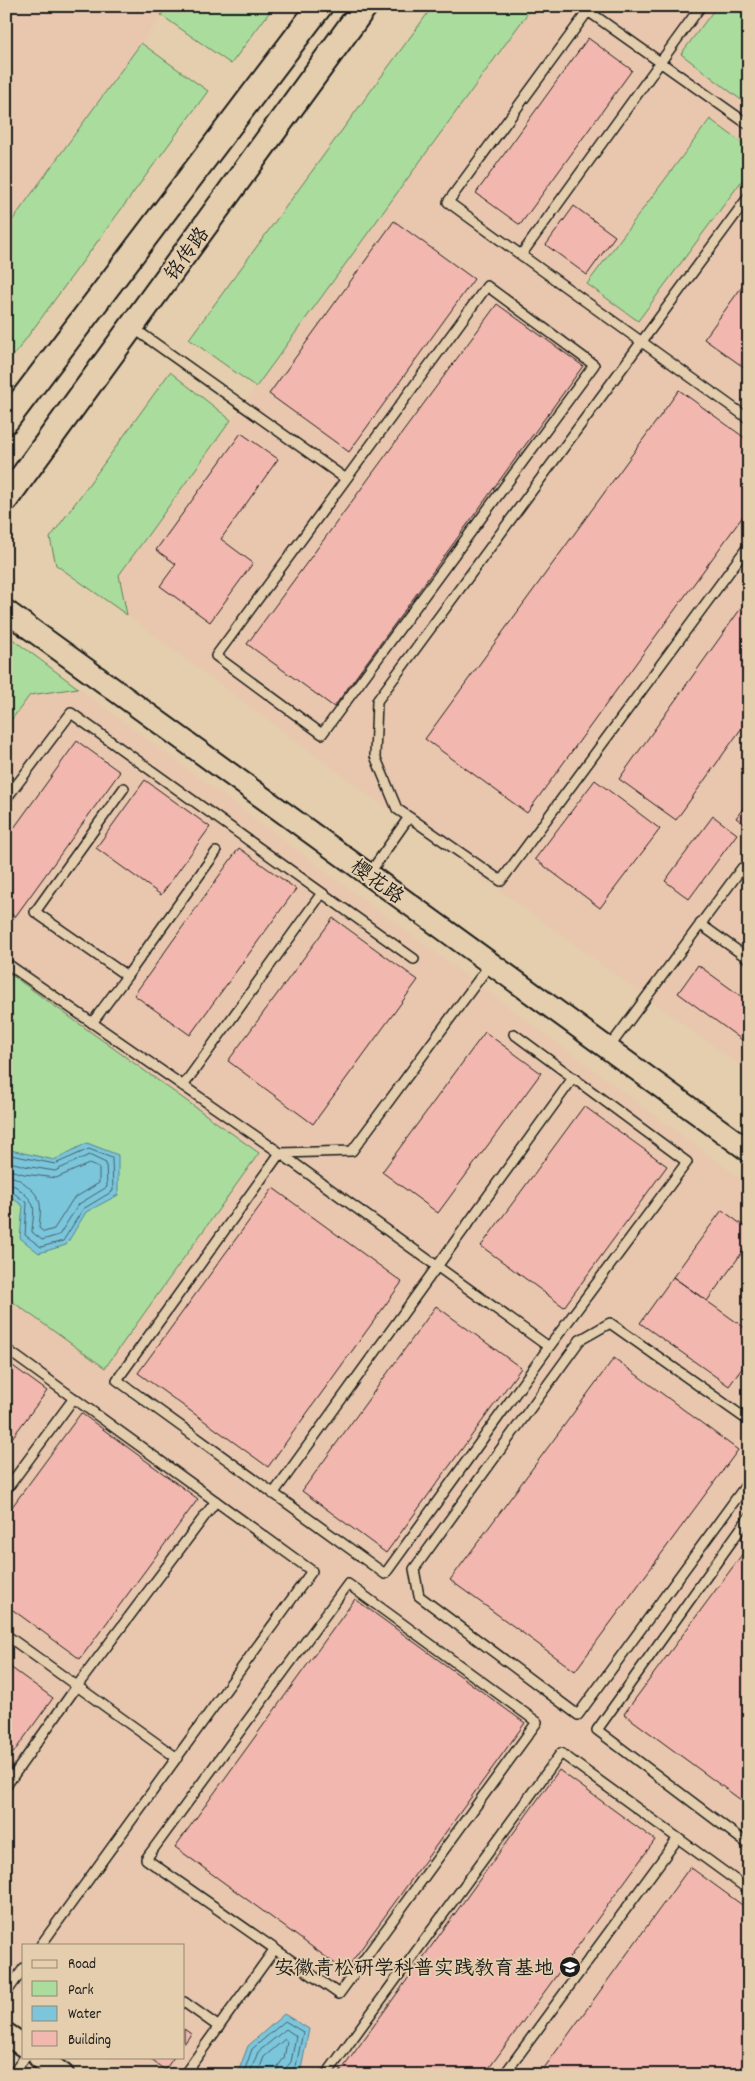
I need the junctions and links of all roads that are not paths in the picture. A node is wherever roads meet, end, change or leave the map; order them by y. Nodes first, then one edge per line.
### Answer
1 (320, 6) edge
2 (365, 6) edge
3 (701, 6) edge
4 (660, 62) junction
5 (749, 125) edge
6 (749, 196) edge
7 (521, 255) junction
8 (132, 327) junction
9 (641, 343) junction
10 (749, 419) edge
11 (6, 421) edge
12 (346, 479) junction
13 (6, 499) edge
14 (749, 545) edge
15 (6, 611) edge
16 (124, 788) dead end
17 (6, 799) edge
18 (409, 817) junction
19 (216, 852) dead end
20 (749, 873) edge
21 (368, 874) junction
22 (322, 893) junction
23 (700, 924) junction
24 (414, 959) dead end
25 (749, 959) edge
26 (6, 962) edge
27 (491, 963) junction
28 (128, 976) junction
29 (92, 1023) junction
30 (514, 1034) dead end
31 (608, 1049) junction
32 (573, 1078) junction
33 (183, 1086) junction
34 (749, 1152) edge
35 (280, 1154) junction
36 (436, 1266) junction
37 (550, 1347) junction
38 (6, 1349) edge
39 (74, 1398) junction
40 (749, 1421) edge
41 (749, 1481) edge
42 (6, 1490) edge
43 (273, 1494) junction
44 (216, 1501) junction
45 (749, 1517) edge
46 (6, 1635) edge
47 (77, 1686) junction
48 (177, 1758) junction
49 (6, 1786) edge
50 (678, 1838) junction
51 (749, 1845) edge
52 (749, 1890) edge
53 (42, 1944) edge
54 (274, 1950) junction
55 (22, 1971) edge
56 (6, 1993) edge
57 (185, 2003) edge
58 (219, 2027) junction
59 (6, 2034) edge
60 (22, 2045) edge
61 (24, 2058) edge
62 (40, 2058) edge
63 (12, 2075) edge
64 (63, 2075) edge
65 (184, 2075) edge
66 (326, 2075) edge
67 (504, 2075) edge

1 - 11 main road, 铭传路
2 - 8 main road, 铭传路
3 - 4 lane
4 - 5 lane
4 - 7 lane
4 - 7 lane
6 - 9 lane
7 - 9 lane
8 - 12 lane
8 - 13 main road, 铭传路
9 - 10 lane
9 - 18 lane
12 - 12 lane
14 - 18 lane
15 - 21 street, 樱花路
16 - 28 lane
17 - 22 lane
18 - 21 lane
19 - 28 lane
20 - 23 lane
21 - 27 street, 樱花路
22 - 24 lane
22 - 33 lane
23 - 25 lane
23 - 31 lane
26 - 29 lane
27 - 31 street, 樱花路
27 - 35 lane
28 - 29 lane
29 - 33 lane
30 - 32 lane
31 - 34 street, 樱花路
32 - 36 lane
32 - 37 lane
33 - 35 lane
35 - 36 lane
35 - 43 lane
36 - 37 lane
36 - 43 lane
37 - 43 lane
38 - 39 lane
39 - 42 lane
39 - 44 lane
40 - 41 lane
44 - 47 lane
44 - 48 lane
45 - 51 lane
46 - 47 lane
47 - 48 lane
47 - 49 lane
48 - 53 lane
50 - 52 lane
50 - 66 lane
50 - 67 lane
54 - 54 lane
54 - 58 lane
55 - 56 lane
57 - 58 lane
58 - 65 lane
59 - 60 street
61 - 63 lane
62 - 64 street

